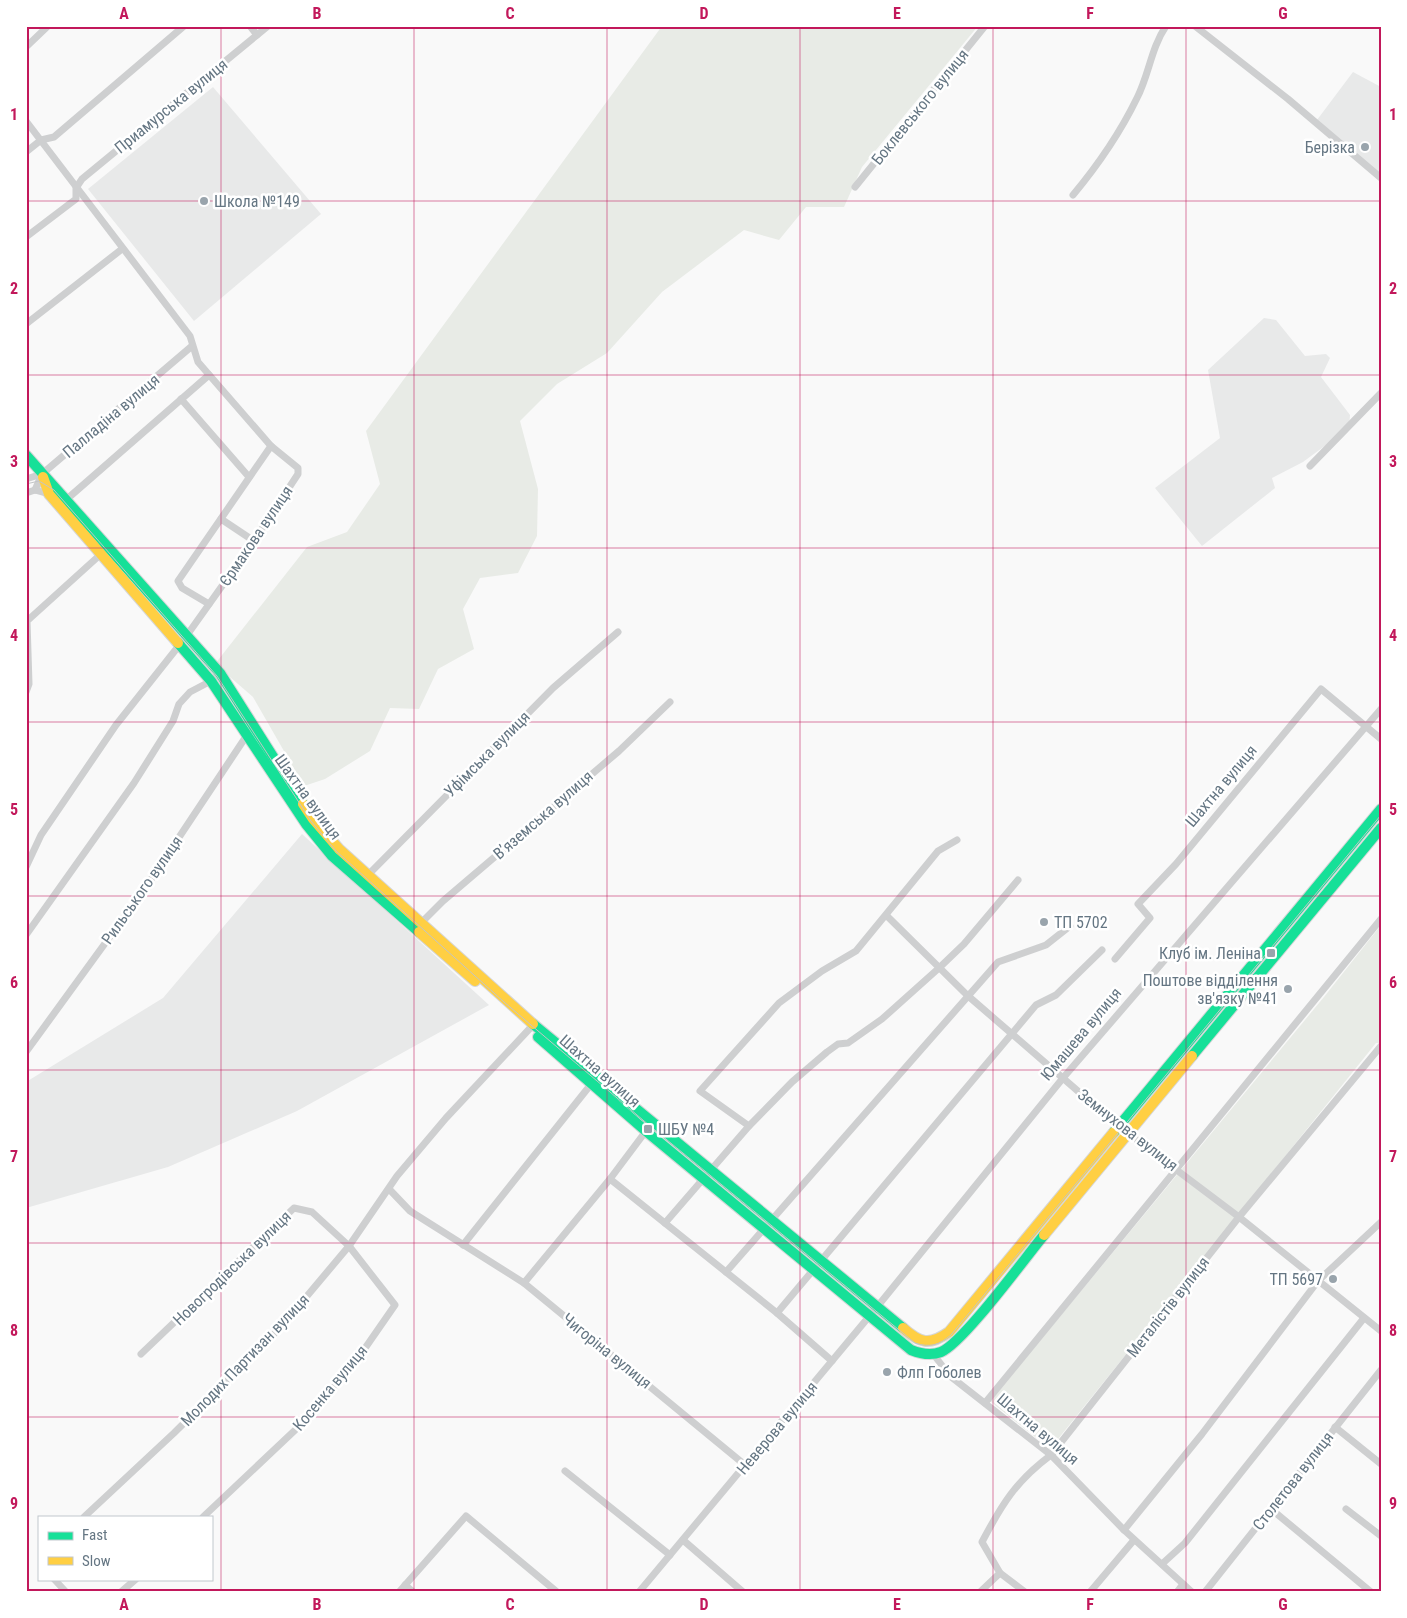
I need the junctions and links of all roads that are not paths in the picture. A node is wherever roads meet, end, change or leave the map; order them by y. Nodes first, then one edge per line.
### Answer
1 (48, 26) edge
2 (184, 26) edge
3 (250, 26) edge
4 (268, 26) edge
5 (985, 26) edge
6 (1166, 26) edge
7 (1195, 26) edge
8 (257, 35) junction
9 (26, 47) edge
10 (26, 121) edge
11 (41, 140) junction
12 (26, 152) edge
13 (1381, 178) edge
14 (76, 188) junction
15 (855, 188) dead end
16 (1073, 195) dead end
17 (26, 237) edge
18 (122, 249) junction
19 (26, 324) edge
20 (192, 346) junction
21 (209, 375) junction
22 (1381, 393) edge
23 (181, 399) junction
24 (271, 446) junction
25 (26, 455) edge
26 (1310, 466) dead end
27 (42, 474) junction
28 (250, 477) junction
29 (26, 479) edge
30 (35, 490) junction
31 (26, 493) edge
32 (49, 494) junction
33 (67, 499) junction
34 (221, 519) junction
35 (254, 541) junction
36 (101, 554) junction
37 (209, 604) junction
38 (618, 632) dead end
39 (188, 634) junction
40 (180, 645) junction
41 (220, 673) junction
42 (211, 682) junction
43 (26, 692) edge
44 (670, 702) dead end
45 (1381, 709) edge
46 (254, 725) junction
47 (1364, 726) junction
48 (247, 735) junction
49 (1381, 739) edge
50 (1381, 809) edge
51 (1381, 828) edge
52 (957, 840) dead end
53 (26, 868) edge
54 (365, 878) junction
55 (1018, 880) dead end
56 (887, 916) junction
57 (1381, 919) edge
58 (419, 925) junction
59 (1070, 926) dead end
60 (26, 935) edge
61 (1102, 950) dead end
62 (1115, 959) dead end
63 (939, 968) junction
64 (967, 995) junction
65 (532, 1027) junction
66 (1012, 1034) junction
67 (1381, 1046) edge
68 (26, 1052) edge
69 (1062, 1078) junction
70 (592, 1083) junction
71 (1118, 1125) junction
72 (749, 1126) junction
73 (649, 1127) junction
74 (1127, 1133) junction
75 (1176, 1168) junction
76 (712, 1171) junction
77 (610, 1179) junction
78 (705, 1179) junction
79 (390, 1190) junction
80 (1240, 1217) junction
81 (772, 1219) junction
82 (1381, 1222) edge
83 (665, 1223) junction
84 (764, 1227) junction
85 (463, 1245) junction
86 (350, 1246) junction
87 (822, 1260) junction
88 (814, 1270) junction
89 (726, 1272) junction
90 (1318, 1281) junction
91 (524, 1283) junction
92 (874, 1311) junction
93 (777, 1313) junction
94 (1364, 1318) junction
95 (1381, 1331) edge
96 (141, 1354) dead end
97 (934, 1355) junction
98 (832, 1361) junction
99 (1381, 1370) edge
100 (985, 1403) junction
101 (1335, 1427) junction
102 (1051, 1455) junction
103 (1381, 1464) edge
104 (745, 1465) junction
105 (565, 1471) dead end
106 (1271, 1509) junction
107 (1346, 1509) dead end
108 (85, 1516) edge
109 (204, 1516) edge
110 (1124, 1530) junction
111 (1381, 1536) edge
112 (683, 1540) junction
113 (1134, 1540) junction
114 (670, 1555) junction
115 (1162, 1564) junction
116 (1000, 1573) junction
117 (55, 1580) edge
118 (135, 1580) edge
119 (1183, 1584) junction
120 (405, 1585) junction
121 (66, 1592) edge
122 (121, 1592) edge
123 (399, 1592) edge
124 (413, 1592) edge
125 (557, 1592) edge
126 (639, 1592) edge
127 (743, 1592) edge
128 (980, 1592) edge
129 (1025, 1592) edge
130 (1090, 1592) edge
131 (1177, 1592) edge
132 (1192, 1592) edge
133 (1205, 1592) edge
134 (1371, 1592) edge

1 - 9 street
2 - 11 street
3 - 8 street
4 - 8 street, Приамурська вулиця
5 - 15 street, Боклевського вулиця
6 - 16 street
7 - 13 street
8 - 14 street, Приамурська вулиця
10 - 11 street, Єрмакова вулиця
11 - 12 street
11 - 14 street, Єрмакова вулиця
14 - 17 street
14 - 18 street, Єрмакова вулиця
18 - 19 street
18 - 20 street, Єрмакова вулиця
20 - 21 street, Єрмакова вулиця
20 - 27 street, Палладіна вулиця
21 - 23 street
21 - 24 street, Єрмакова вулиця
22 - 26 street
23 - 28 street
23 - 33 street
24 - 28 street
24 - 35 street, Єрмакова вулиця
25 - 27 main road, Шахтна вулиця
27 - 29 street, Палладіна вулиця
27 - 30 street
27 - 32 main road, Шахтна вулиця
27 - 33 main road, Шахтна вулиця
28 - 34 street
30 - 31 street
30 - 32 street
32 - 36 main road, Шахтна вулиця
33 - 39 main road, Шахтна вулиця
34 - 35 street
34 - 37 street
35 - 37 street, Єрмакова вулиця
36 - 40 main road, Шахтна вулиця
36 - 43 street
37 - 39 street, Єрмакова вулиця
38 - 54 street, Уфімська вулиця
39 - 40 street, Єрмакова вулиця
39 - 41 main road, Шахтна вулиця
40 - 42 main road, Шахтна вулиця
40 - 53 street, Єрмакова вулиця
41 - 42 street
41 - 46 main road, Шахтна вулиця
42 - 48 main road, Шахтна вулиця
42 - 60 street
44 - 58 street, В’яземська вулиця
45 - 47 street, Юмашева вулиця
46 - 48 street, Рильського вулиця
46 - 54 main road, Шахтна вулиця
47 - 49 street, Шахтна вулиця
47 - 62 street, Шахтна вулиця
47 - 69 street, Юмашева вулиця
48 - 54 main road, Шахтна вулиця
48 - 68 street, Рильського вулиця
50 - 71 main road
51 - 74 main road
52 - 56 street
54 - 58 main road, Шахтна вулиця
55 - 63 street
56 - 63 street, Земнухова вулиця
56 - 72 street
57 - 75 street
58 - 65 main road, Шахтна вулиця
59 - 64 street
61 - 66 street
63 - 64 street, Земнухова вулиця
63 - 72 street
64 - 66 street, Земнухова вулиця
64 - 81 street
65 - 70 main road, Шахтна вулиця
65 - 73 main road, Шахтна вулиця
65 - 79 street
66 - 69 street, Земнухова вулиця
66 - 87 street
67 - 80 street, Металістів вулиця
69 - 71 street, Земнухова вулиця
69 - 92 street, Юмашева вулиця
70 - 73 main road, Шахтна вулиця
70 - 85 street
71 - 74 street, Земнухова вулиця
71 - 92 main road, Шахтна вулиця
72 - 76 street
73 - 76 main road, Шахтна вулиця
73 - 77 street
73 - 78 main road, Шахтна вулиця
74 - 75 street, Земнухова вулиця
74 - 97 main road
75 - 80 street, Земнухова вулиця
75 - 100 street
76 - 78 street
76 - 81 main road, Шахтна вулиця
77 - 83 street
77 - 91 street
78 - 83 street
78 - 84 main road, Шахтна вулиця
79 - 85 street, Чигоріна вулиця
79 - 86 street, Молодих Партизан вулиця
80 - 90 street, Земнухова вулиця
80 - 102 street, Металістів вулиця
81 - 84 street
81 - 87 main road, Шахтна вулиця
82 - 90 street
83 - 89 street
84 - 88 main road, Шахтна вулиця
84 - 89 street
85 - 91 street, Чигоріна вулиця
86 - 96 street, Новогродівська вулиця
86 - 108 street, Молодих Партизан вулиця
86 - 109 street, Косенка вулиця
87 - 88 street
87 - 92 main road, Шахтна вулиця
88 - 92 main road, Шахтна вулиця
88 - 93 street
89 - 93 street
90 - 94 street, Земнухова вулиця
90 - 110 street
91 - 104 street, Чигоріна вулиця
92 - 97 main road, Шахтна вулиця
92 - 98 street, Неверова вулиця
93 - 98 street
94 - 95 street, Земнухова вулиця
94 - 115 street
97 - 100 street, Шахтна вулиця
98 - 104 street, Неверова вулиця
99 - 101 street, Столетова вулиця
100 - 102 street, Шахтна вулиця
101 - 103 street
101 - 106 street, Столетова вулиця
102 - 110 street, Шахтна вулиця
102 - 116 street, Металістів вулиця
104 - 112 street, Неверова вулиця
105 - 114 street
106 - 133 street, Столетова вулиця
106 - 134 street
107 - 111 street
110 - 113 street, Шахтна вулиця
112 - 114 street, Неверова вулиця
112 - 127 street
113 - 115 street, Шахтна вулиця
113 - 130 street
114 - 126 street, Неверова вулиця
115 - 119 street, Шахтна вулиця
116 - 128 street
116 - 129 street
117 - 121 street
118 - 122 street
119 - 131 street
119 - 132 street, Шахтна вулиця
120 - 123 street
120 - 124 street
120 - 125 street

